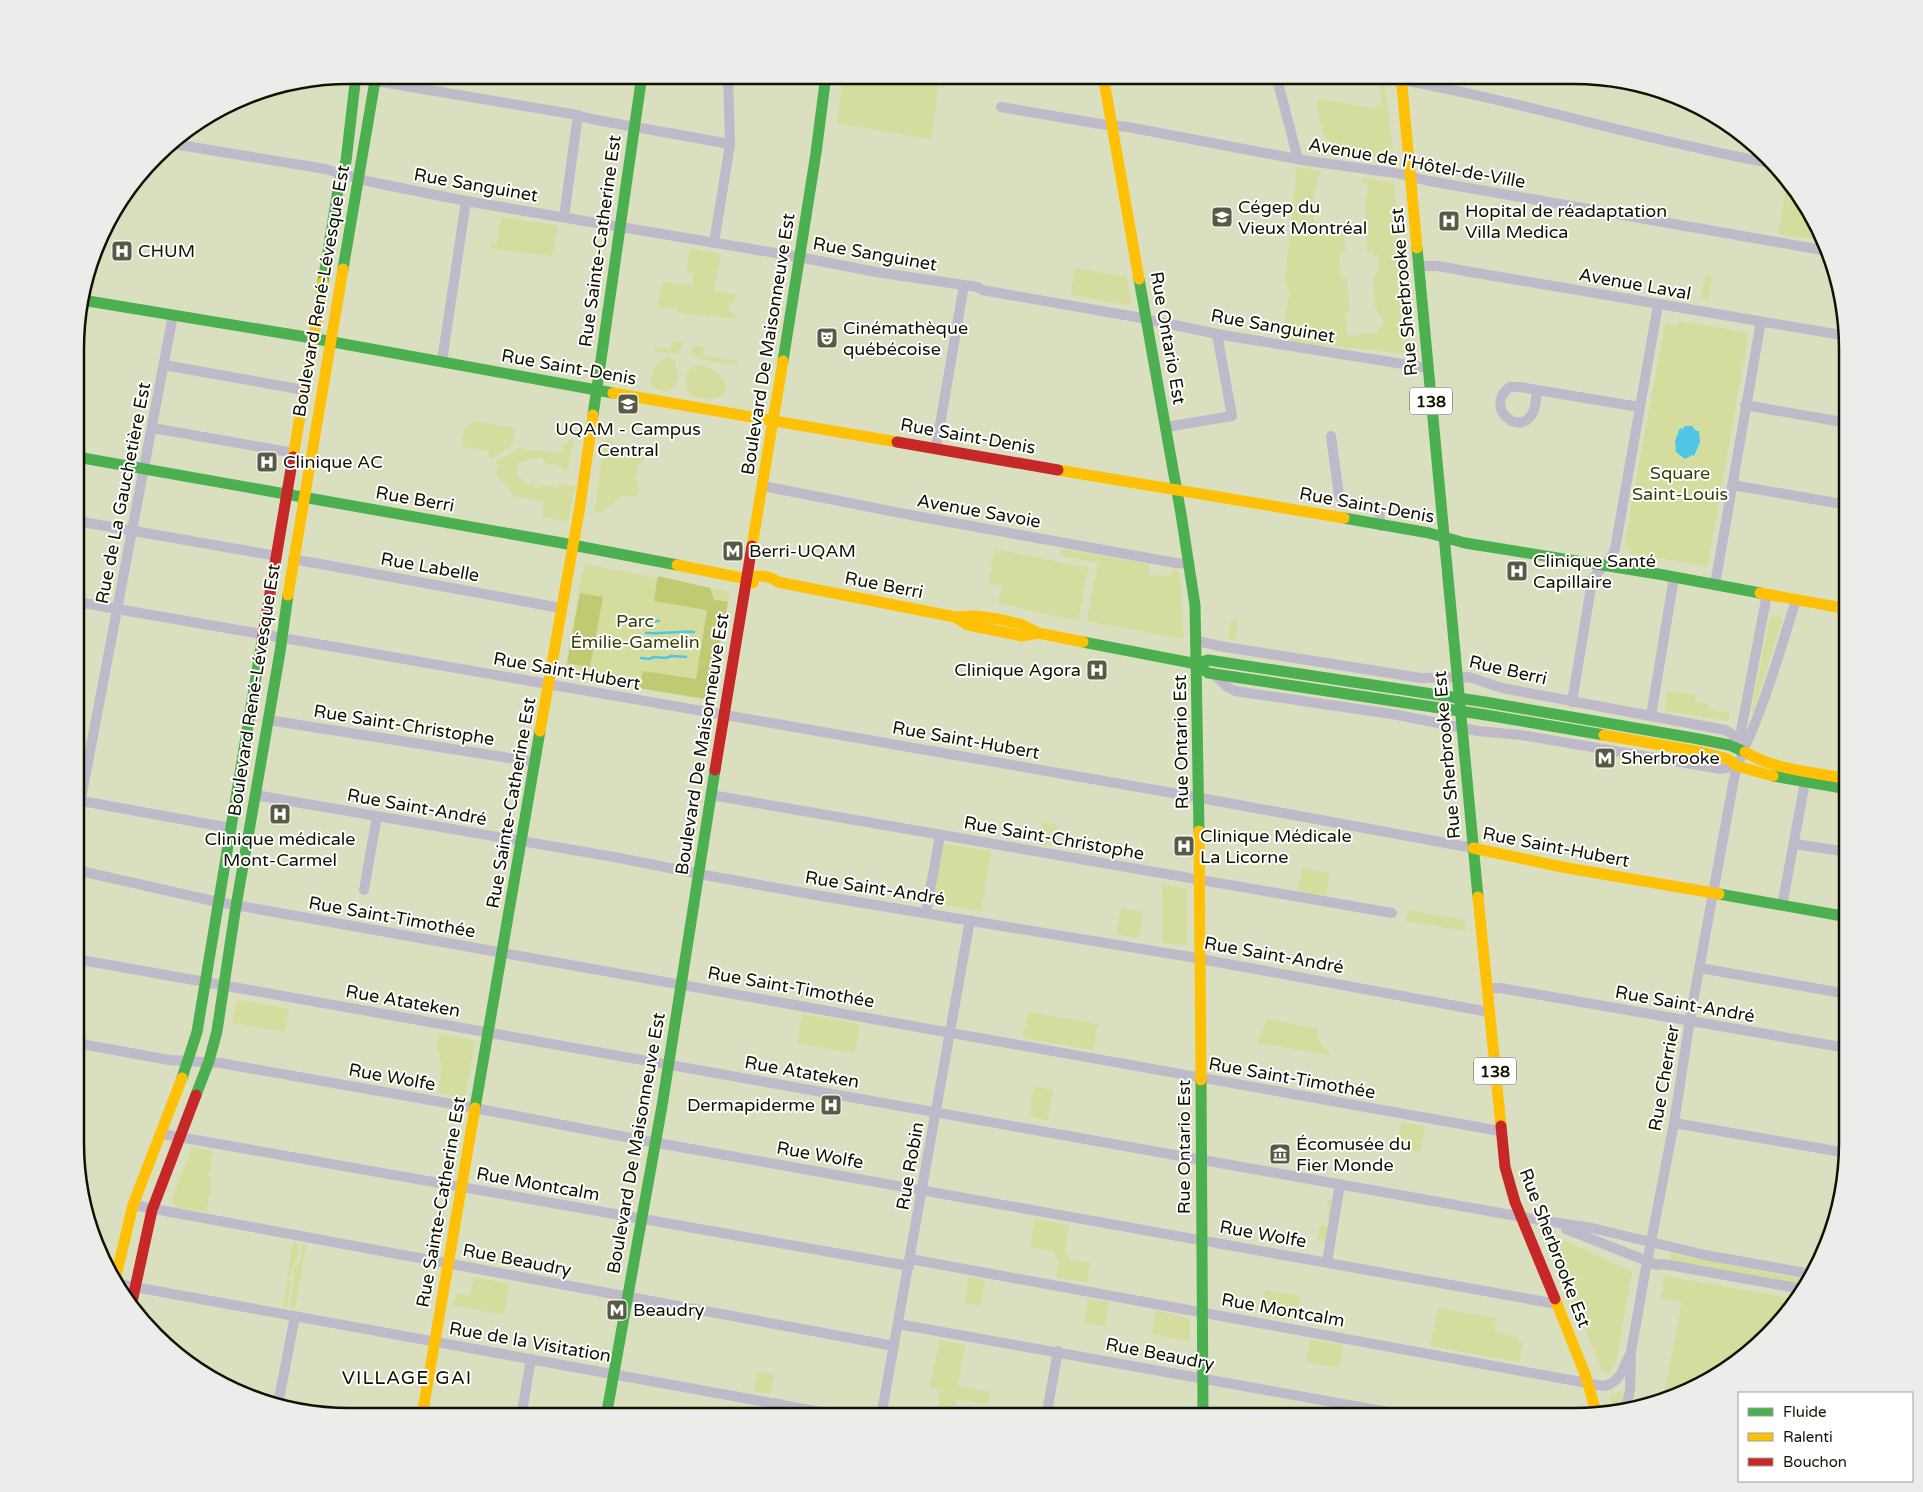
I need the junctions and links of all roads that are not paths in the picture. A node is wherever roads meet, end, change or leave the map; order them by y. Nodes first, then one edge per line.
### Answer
1 (352, 84) edge
2 (375, 84) edge
3 (409, 84) edge
4 (641, 84) edge
5 (728, 84) edge
6 (825, 84) edge
7 (1105, 84) edge
8 (1278, 84) edge
9 (1402, 84) edge
10 (1428, 84) edge
11 (1001, 107) dead end
12 (578, 115) junction
13 (634, 126) junction
14 (1112, 126) junction
15 (730, 144) junction
16 (179, 145) edge
17 (1298, 159) junction
18 (1763, 162) edge
19 (342, 173) junction
20 (1410, 177) junction
21 (358, 178) junction
22 (466, 201) junction
23 (564, 217) junction
24 (620, 227) junction
25 (714, 243) junction
26 (1820, 250) edge
27 (799, 257) junction
28 (1418, 266) junction
29 (964, 285) junction
30 (88, 301) edge
31 (1658, 304) junction
32 (173, 315) junction
33 (1146, 319) junction
34 (1760, 321) junction
35 (1217, 334) junction
36 (1839, 335) edge
37 (314, 339) junction
38 (330, 342) junction
39 (442, 361) junction
40 (164, 364) junction
41 (1428, 368) junction
42 (304, 390) junction
43 (597, 390) junction
44 (1537, 390) dead end
45 (1745, 405) junction
46 (1639, 407) junction
47 (774, 420) junction
48 (1839, 421) edge
49 (1166, 427) junction
50 (153, 428) junction
51 (1331, 436) dead end
52 (936, 448) junction
53 (294, 453) junction
54 (84, 457) edge
55 (145, 468) junction
56 (1732, 485) junction
57 (763, 486) junction
58 (1177, 490) junction
59 (288, 494) junction
60 (304, 497) junction
61 (1839, 503) edge
62 (84, 522) edge
63 (1381, 526) junction
64 (132, 531) junction
65 (1444, 536) junction
66 (574, 545) junction
67 (277, 556) junction
68 (293, 559) junction
69 (1190, 564) junction
70 (1603, 566) junction
71 (1674, 578) junction
72 (747, 579) junction
73 (1715, 585) junction
74 (1767, 594) junction
75 (1796, 600) junction
76 (84, 603) edge
77 (1839, 607) edge
78 (561, 608) junction
79 (118, 609) junction
80 (263, 635) junction
81 (282, 638) junction
82 (1197, 641) junction
83 (1197, 664) junction
84 (1213, 674) junction
85 (1458, 676) junction
86 (548, 685) junction
87 (1572, 702) junction
88 (723, 716) junction
89 (1651, 716) junction
90 (268, 720) junction
91 (1463, 724) junction
92 (1742, 750) junction
93 (535, 762) junction
94 (1737, 766) junction
95 (84, 776) edge
96 (1839, 776) edge
97 (1805, 782) junction
98 (1839, 788) edge
99 (255, 795) junction
100 (711, 795) junction
101 (1199, 798) junction
102 (84, 802) edge
103 (377, 816) junction
104 (230, 828) junction
105 (940, 835) junction
106 (522, 842) junction
107 (1795, 844) junction
108 (1473, 848) junction
109 (1839, 851) edge
110 (84, 872) edge
111 (699, 874) junction
112 (1199, 880) junction
113 (364, 890) dead end
114 (1713, 895) junction
115 (218, 902) junction
116 (236, 905) junction
117 (1782, 906) junction
118 (926, 913) junction
119 (1392, 913) dead end
120 (1839, 916) edge
121 (970, 920) junction
122 (502, 953) junction
123 (1200, 959) junction
124 (84, 960) edge
125 (1700, 968) junction
126 (204, 982) junction
127 (680, 984) junction
128 (223, 986) junction
129 (1487, 988) junction
130 (1839, 992) edge
131 (1489, 1012) junction
132 (1691, 1020) junction
133 (488, 1032) junction
134 (950, 1033) junction
135 (84, 1044) edge
136 (1839, 1046) edge
137 (189, 1060) junction
138 (209, 1061) junction
139 (668, 1064) junction
140 (1201, 1078) junction
141 (475, 1109) junction
142 (936, 1112) junction
143 (1674, 1123) junction
144 (1500, 1131) junction
145 (162, 1134) junction
146 (181, 1137) junction
147 (655, 1143) junction
148 (1839, 1152) edge
149 (1202, 1160) junction
150 (1340, 1184) junction
151 (461, 1187) junction
152 (923, 1190) junction
153 (133, 1205) junction
154 (152, 1210) junction
155 (1522, 1216) junction
156 (642, 1218) junction
157 (1549, 1222) junction
158 (1202, 1239) junction
159 (1651, 1241) junction
160 (910, 1262) junction
161 (1327, 1262) junction
162 (448, 1263) junction
163 (1647, 1263) junction
164 (117, 1271) edge
165 (1806, 1273) edge
166 (124, 1285) edge
167 (135, 1287) junction
168 (1797, 1288) edge
169 (628, 1297) junction
170 (133, 1298) edge
171 (1558, 1304) junction
172 (1202, 1312) junction
173 (294, 1316) junction
174 (898, 1324) junction
175 (434, 1341) junction
176 (894, 1346) junction
177 (1058, 1351) junction
178 (1631, 1352) junction
179 (531, 1359) junction
180 (614, 1374) junction
181 (1203, 1378) junction
182 (1588, 1383) junction
183 (279, 1399) edge
184 (1627, 1403) edge
185 (780, 1404) junction
186 (423, 1408) edge
187 (522, 1408) edge
188 (608, 1408) edge
189 (779, 1408) edge
190 (801, 1408) edge
191 (883, 1408) edge
192 (1048, 1408) edge
193 (1203, 1408) edge
194 (1367, 1408) edge
195 (1594, 1408) edge

1 - 19 main road, Boulevard René-Lévesque Est
2 - 21 main road, Boulevard René-Lévesque Est
3 - 12 street
4 - 13 main road, Rue Sainte-Catherine Est
5 - 15 street
6 - 27 main road, Boulevard De Maisonneuve Est
7 - 14 main road, Rue Ontario Est
8 - 17 street
9 - 20 main road, Rue Sherbrooke Est / 138
10 - 18 street
11 - 14 street, Avenue de l'Hôtel-de-Ville
12 - 13 street
12 - 23 street
13 - 15 street
13 - 24 main road, Rue Sainte-Catherine Est
14 - 17 street, Avenue de l'Hôtel-de-Ville
14 - 33 main road, Rue Ontario Est
15 - 25 street
16 - 19 street, Rue Sanguinet
17 - 20 street, Avenue de l'Hôtel-de-Ville
19 - 21 street, Rue Sanguinet
19 - 37 main road, Boulevard René-Lévesque Est
20 - 26 street, Avenue de l'Hôtel-de-Ville
20 - 28 main road, Rue Sherbrooke Est / 138
21 - 22 street, Rue Sanguinet
21 - 38 main road, Boulevard René-Lévesque Est
22 - 23 street, Rue Sanguinet
22 - 39 street
23 - 24 street, Rue Sanguinet
24 - 25 street, Rue Sanguinet
24 - 43 main road, Rue Sainte-Catherine Est
25 - 27 street, Rue Sanguinet
27 - 29 street, Rue Sanguinet
27 - 47 main road, Boulevard De Maisonneuve Est
28 - 31 street, Avenue Laval
28 - 41 main road, Rue Sherbrooke Est / 138
29 - 33 street, Rue Sanguinet
29 - 52 street
30 - 32 main road, Rue Saint-Denis
31 - 34 street, Avenue Laval
31 - 46 street
32 - 37 main road, Rue Saint-Denis
32 - 40 street, Rue de La Gauchetière Est
33 - 35 street, Rue Sanguinet
33 - 49 main road, Rue Ontario Est
34 - 36 street, Avenue Laval
34 - 45 street
35 - 41 street, Rue Sanguinet
35 - 49 street
37 - 38 main road, Rue Saint-Denis
37 - 42 main road, Boulevard René-Lévesque Est
38 - 39 main road, Rue Saint-Denis
38 - 60 main road, Boulevard René-Lévesque Est
39 - 43 main road, Rue Saint-Denis
40 - 42 street
40 - 50 street, Rue de La Gauchetière Est
41 - 65 main road, Rue Sherbrooke Est / 138
42 - 53 main road, Boulevard René-Lévesque Est
43 - 47 main road, Rue Saint-Denis
43 - 66 main road, Rue Sainte-Catherine Est
44 - 46 street
45 - 48 street
45 - 56 street
46 - 70 street
47 - 52 main road, Rue Saint-Denis
47 - 57 main road, Boulevard De Maisonneuve Est
49 - 58 main road, Rue Ontario Est
50 - 53 street
50 - 55 street, Rue de La Gauchetière Est
51 - 63 street
52 - 58 main road, Rue Saint-Denis
53 - 59 main road, Boulevard René-Lévesque Est
54 - 55 main road, Rue Berri
55 - 59 main road, Rue Berri
55 - 64 street, Rue de La Gauchetière Est
56 - 61 street
56 - 73 street
57 - 69 street, Avenue Savoie
57 - 72 main road, Boulevard De Maisonneuve Est
58 - 63 main road, Rue Saint-Denis
58 - 69 main road, Rue Ontario Est
59 - 60 main road, Rue Berri
59 - 67 main road, Boulevard René-Lévesque Est
60 - 66 main road, Rue Berri
60 - 68 main road, Boulevard René-Lévesque Est
62 - 64 street
63 - 65 main road, Rue Saint-Denis
64 - 67 street
64 - 79 street, Rue de La Gauchetière Est
65 - 70 main road, Rue Saint-Denis
65 - 85 main road, Rue Sherbrooke Est / 138
66 - 72 main road, Rue Berri
66 - 78 main road, Rue Sainte-Catherine Est
67 - 80 main road, Boulevard René-Lévesque Est
68 - 78 street, Rue Labelle
68 - 81 main road, Boulevard René-Lévesque Est
69 - 82 main road, Rue Ontario Est
70 - 71 main road, Rue Saint-Denis
70 - 87 street
71 - 73 main road, Rue Saint-Denis
71 - 89 street
72 - 83 main road, Rue Berri
72 - 88 main road, Boulevard De Maisonneuve Est
73 - 74 main road, Rue Saint-Denis
74 - 75 main road, Rue Saint-Denis
74 - 92 street, Rue Cherrier
75 - 77 main road, Rue Saint-Denis
75 - 92 street, Rue Cherrier
76 - 79 street, Rue Saint-Hubert
78 - 86 main road, Rue Sainte-Catherine Est
79 - 80 street, Rue Saint-Hubert
79 - 95 street, Rue de La Gauchetière Est
80 - 81 street, Rue Saint-Hubert
80 - 104 main road, Boulevard René-Lévesque Est
81 - 86 street, Rue Saint-Hubert
81 - 90 main road, Boulevard René-Lévesque Est
82 - 83 main road, Rue Ontario Est
82 - 85 street, Rue Berri
83 - 84 main road, Rue Berri
83 - 92 main road, Rue Berri
83 - 101 main road, Rue Ontario Est
84 - 91 street, Rue Berri
84 - 94 main road, Rue Berri
85 - 87 street, Rue Berri
85 - 91 main road, Rue Sherbrooke Est / 138
86 - 88 street, Rue Saint-Hubert
86 - 93 main road, Rue Sainte-Catherine Est
87 - 89 street, Rue Berri
88 - 100 main road, Boulevard De Maisonneuve Est
88 - 101 street, Rue Saint-Hubert
89 - 92 street, Rue Berri
90 - 93 street, Rue Saint-Christophe
90 - 99 main road, Boulevard René-Lévesque Est
91 - 94 street, Rue Berri
91 - 108 main road, Rue Sherbrooke Est / 138
92 - 94 street, Rue Cherrier
92 - 96 main road, Rue Berri
93 - 106 main road, Rue Sainte-Catherine Est
94 - 97 main road, Rue Berri
94 - 114 street, Rue Cherrier
97 - 98 main road, Rue Berri
97 - 107 street
99 - 103 street, Rue Saint-André
99 - 116 main road, Boulevard René-Lévesque Est
100 - 105 street, Rue Saint-Christophe
100 - 111 main road, Boulevard De Maisonneuve Est
101 - 108 street, Rue Saint-Hubert
101 - 112 main road, Rue Ontario Est
102 - 104 street
103 - 106 street, Rue Saint-André
103 - 113 street
104 - 115 main road, Boulevard René-Lévesque Est
105 - 112 street, Rue Saint-Christophe
105 - 118 street
106 - 111 street, Rue Saint-André
106 - 122 main road, Rue Sainte-Catherine Est
107 - 109 street
107 - 117 street
108 - 114 main road, Rue Saint-Hubert
108 - 129 main road, Rue Sherbrooke Est / 138
110 - 115 street, Rue Saint-Timothée
111 - 118 street, Rue Saint-André
111 - 127 main road, Boulevard De Maisonneuve Est
112 - 119 street, Rue Saint-Christophe
112 - 123 main road, Rue Ontario Est
114 - 117 main road, Rue Saint-Hubert
114 - 125 street, Rue Cherrier
115 - 116 street, Rue Saint-Timothée
115 - 126 main road, Boulevard René-Lévesque Est
116 - 122 street, Rue Saint-Timothée
116 - 128 main road, Boulevard René-Lévesque Est
117 - 120 main road, Rue Saint-Hubert
118 - 121 street, Rue Saint-André
121 - 123 street, Rue Saint-André
121 - 134 street, Rue Robin
122 - 127 street, Rue Saint-Timothée
122 - 133 main road, Rue Sainte-Catherine Est
123 - 131 street, Rue Saint-André
123 - 140 main road, Rue Ontario Est
124 - 126 street, Rue Atateken
125 - 130 street
125 - 132 street, Rue Cherrier
126 - 128 street, Rue Atateken
126 - 137 main road, Boulevard René-Lévesque Est
127 - 134 street, Rue Saint-Timothée
127 - 139 main road, Boulevard De Maisonneuve Est
128 - 133 street, Rue Atateken
128 - 138 main road, Boulevard René-Lévesque Est
129 - 131 main road, Rue Sherbrooke Est / 138
129 - 132 street, Rue Saint-André
131 - 144 main road, Rue Sherbrooke Est / 138
132 - 136 street, Rue Saint-André
132 - 143 street, Rue Cherrier
133 - 139 street, Rue Atateken
133 - 141 main road, Rue Sainte-Catherine Est
134 - 140 street, Rue Saint-Timothée
134 - 142 street, Rue Robin
135 - 137 street, Rue Wolfe
137 - 138 street, Rue Wolfe
137 - 145 main road, Boulevard René-Lévesque Est
138 - 141 street, Rue Wolfe
138 - 146 main road, Boulevard René-Lévesque Est
139 - 142 street, Rue Atateken
139 - 147 main road, Boulevard De Maisonneuve Est
140 - 144 street, Rue Saint-Timothée
140 - 149 main road, Rue Ontario Est
141 - 147 street, Rue Wolfe
141 - 151 main road, Rue Sainte-Catherine Est
142 - 149 street, Rue Atateken
142 - 152 street, Rue Robin
143 - 148 street
143 - 159 street, Rue Cherrier
144 - 155 main road, Rue Sherbrooke Est / 138
145 - 146 street, Rue Montcalm
145 - 153 main road, Boulevard René-Lévesque Est
146 - 151 street, Rue Montcalm
146 - 154 main road, Boulevard René-Lévesque Est
147 - 152 street, Rue Wolfe
147 - 156 main road, Boulevard De Maisonneuve Est
149 - 150 street, Rue Atateken
149 - 158 main road, Rue Ontario Est
150 - 155 street, Rue Atateken
150 - 161 street
151 - 156 street, Rue Montcalm
151 - 162 main road, Rue Sainte-Catherine Est
152 - 158 street, Rue Wolfe
152 - 160 street, Rue Robin
153 - 154 street, Rue Beaudry
153 - 164 main road, Boulevard René-Lévesque Est
154 - 162 street, Rue Beaudry
154 - 167 main road, Boulevard René-Lévesque Est
155 - 157 street, Rue Atateken
155 - 171 main road, Rue Sherbrooke Est / 138
156 - 160 street, Rue Montcalm
156 - 169 main road, Boulevard De Maisonneuve Est
157 - 159 street
157 - 163 street
158 - 161 street, Rue Wolfe
158 - 172 main road, Rue Ontario Est
159 - 163 street, Rue Cherrier
159 - 165 street
160 - 172 street, Rue Montcalm
160 - 174 street, Rue Robin
161 - 171 street, Rue Wolfe
162 - 169 street, Rue Beaudry
162 - 175 main road, Rue Sainte-Catherine Est
163 - 168 street
163 - 178 street, Rue Cherrier
166 - 167 street, Rue de la Visitation
167 - 170 main road, Boulevard René-Lévesque Est
167 - 173 street, Rue de la Visitation
169 - 176 street, Rue Beaudry
169 - 180 main road, Boulevard De Maisonneuve Est
171 - 182 main road, Rue Sherbrooke Est / 138
172 - 181 main road, Rue Ontario Est
172 - 182 street, Rue Montcalm
173 - 175 street, Rue de la Visitation
173 - 183 street
174 - 176 street, Rue Robin
174 - 177 street, Rue Beaudry
175 - 179 street, Rue de la Visitation
175 - 186 main road, Rue Sainte-Catherine Est
176 - 191 street, Rue Robin
177 - 181 street, Rue Beaudry
177 - 192 street
178 - 182 street, Rue Montcalm
178 - 184 street, Rue Cherrier
179 - 180 street, Rue de la Visitation
179 - 187 street
180 - 185 street, Rue de la Visitation
180 - 188 main road, Boulevard De Maisonneuve Est
181 - 193 main road, Rue Ontario Est
181 - 194 street, Rue Beaudry
182 - 195 main road, Rue Sherbrooke Est / 138
185 - 189 street
185 - 190 street, Rue de la Visitation

